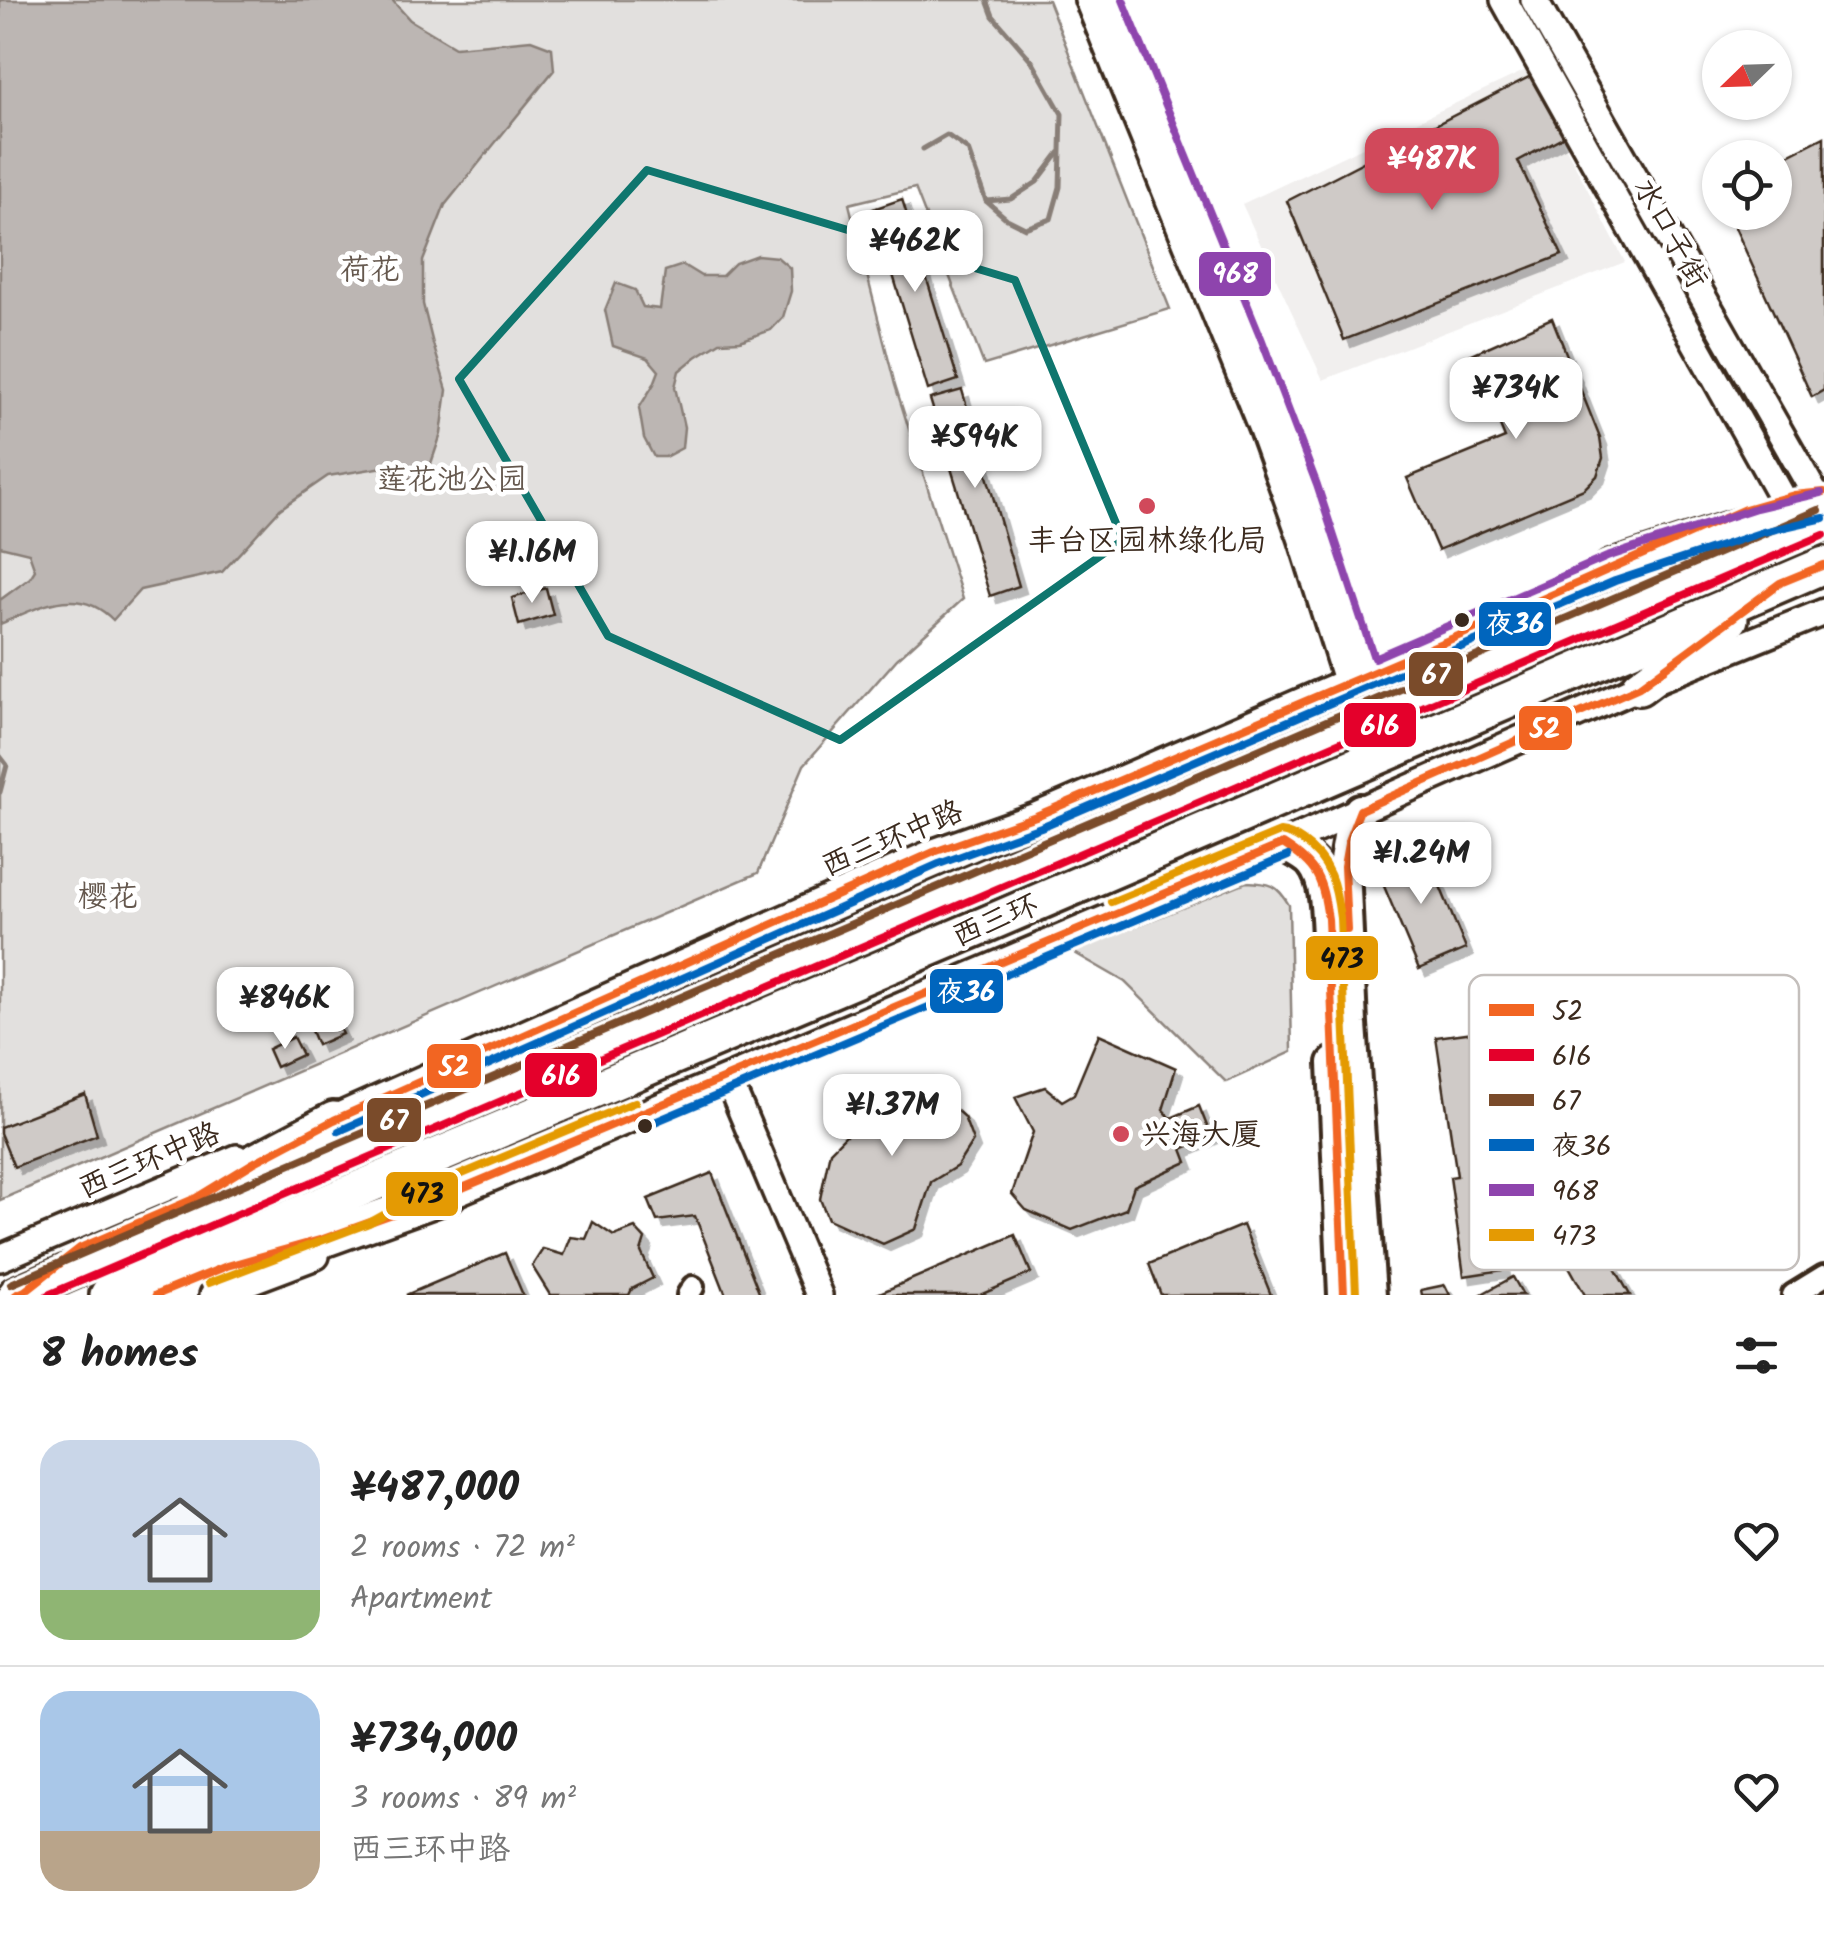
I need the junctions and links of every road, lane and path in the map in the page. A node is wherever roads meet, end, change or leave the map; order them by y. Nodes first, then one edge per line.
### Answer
1 (1088, 0) edge
2 (1110, 0) edge
3 (1504, 0) edge
4 (1534, 0) edge
5 (1815, 499) edge
6 (1824, 565) edge
7 (1611, 568) joint
8 (1780, 582) junction
9 (1824, 612) edge
10 (1357, 679) junction
11 (1639, 687) junction
12 (1360, 810) junction
13 (1283, 844) junction
14 (728, 1078) junction
15 (334, 1120) junction
16 (448, 1194) junction
17 (0, 1258) edge
18 (1824, 1276) edge
19 (21, 1293) edge
20 (108, 1295) edge
21 (156, 1295) edge
22 (213, 1295) edge
23 (819, 1295) edge
24 (1344, 1295) edge
25 (1370, 1295) edge
26 (1793, 1295) edge

1 - 10 street
2 - 10 street
3 - 5 street, 水口子街
4 - 5 street, 水口子街
5 - 7 highway
5 - 19 highway, 西三环
6 - 8 highway, 西三环
7 - 10 street, 西三环中路
8 - 11 highway
8 - 20 highway, 西三环
9 - 11 street
10 - 15 street, 西三环中路
11 - 12 street
12 - 13 street
12 - 25 main road
13 - 14 street
13 - 24 main road
14 - 16 street
14 - 23 street
15 - 17 street, 西三环中路
15 - 19 highway
16 - 21 highway
16 - 22 street
18 - 26 street

